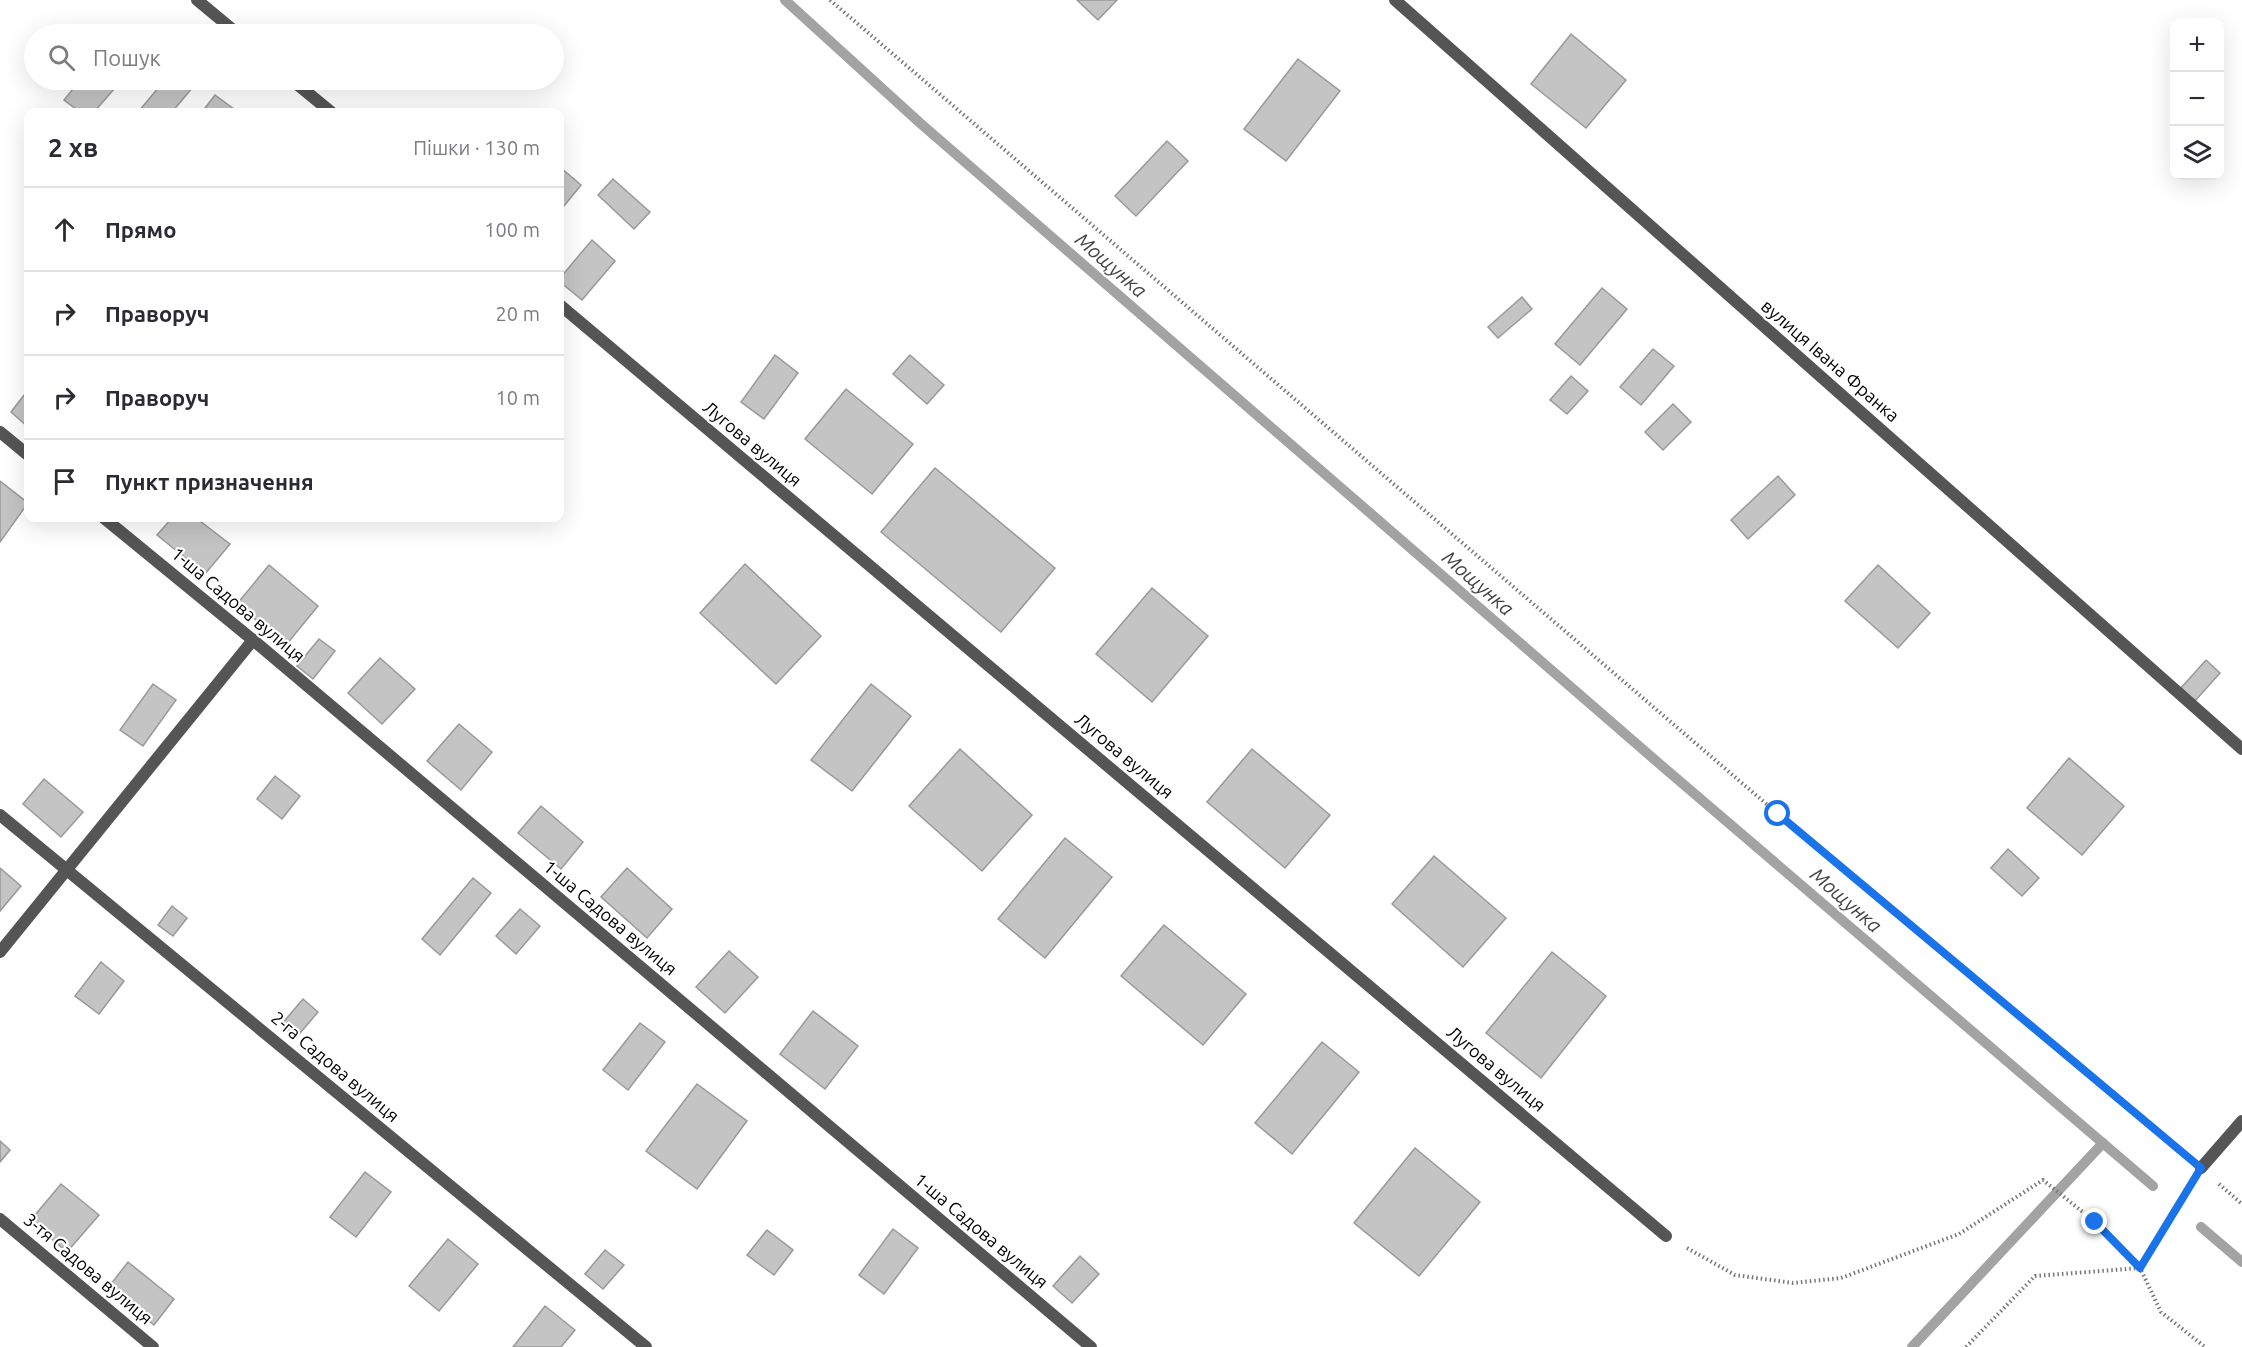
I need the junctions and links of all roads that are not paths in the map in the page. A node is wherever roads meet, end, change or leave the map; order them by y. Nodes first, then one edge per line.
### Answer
1 (197, 0) edge
2 (1395, 0) edge
3 (226, 24) edge
4 (304, 90) edge
5 (326, 108) edge
6 (564, 308) edge
7 (0, 432) edge
8 (24, 452) edge
9 (109, 522) edge
10 (253, 640) junction
11 (2242, 748) edge
12 (0, 815) edge
13 (67, 869) junction
14 (0, 952) edge
15 (2242, 1121) edge
16 (2201, 1168) road end
17 (0, 1219) edge
18 (1666, 1236) road end
19 (153, 1347) edge
20 (646, 1347) edge
21 (1091, 1347) edge

1 - 3 street
2 - 11 street, вулиця Івана Франка
4 - 5 street
6 - 18 street, Лугова вулиця
7 - 8 street
9 - 10 street, 1-ша Садова вулиця
10 - 13 street
10 - 21 street, 1-ша Садова вулиця
12 - 13 street, 2-га Садова вулиця
13 - 14 street
13 - 20 street, 2-га Садова вулиця
15 - 16 street
17 - 19 street, 3-тя Садова вулиця

